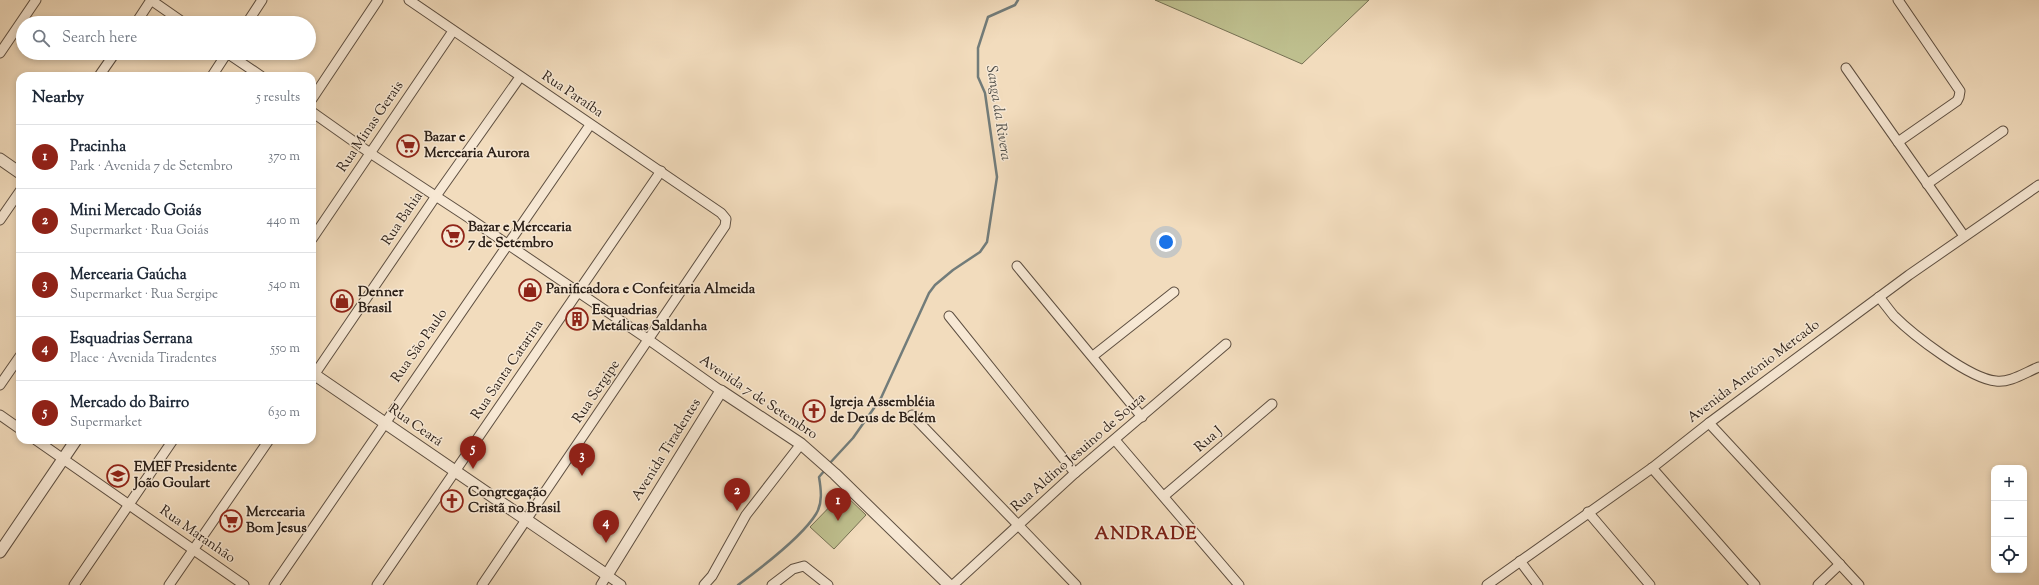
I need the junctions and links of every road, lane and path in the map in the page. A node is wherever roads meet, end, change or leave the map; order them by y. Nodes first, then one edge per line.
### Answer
1 (36, 0) edge
2 (151, 0) edge
3 (262, 0) edge
4 (378, 0) edge
5 (409, 0) edge
6 (1898, 0) edge
7 (25, 16) edge
8 (141, 16) edge
9 (174, 16) edge
10 (252, 16) edge
11 (16, 29) edge
12 (453, 30) junction
13 (0, 53) edge
14 (110, 60) edge
15 (222, 60) edge
16 (237, 60) edge
17 (1846, 68) dead end
18 (102, 72) edge
19 (215, 72) edge
20 (255, 72) edge
21 (520, 77) junction
22 (316, 93) edge
23 (316, 115) edge
24 (590, 125) junction
25 (2003, 131) dead end
26 (1898, 142) junction
27 (370, 153) junction
28 (0, 159) edge
29 (16, 170) edge
30 (661, 171) junction
31 (1928, 184) junction
32 (2039, 184) edge
33 (436, 196) junction
34 (16, 197) edge
35 (721, 213) joint
36 (0, 220) edge
37 (316, 233) edge
38 (1964, 236) junction
39 (507, 244) junction
40 (1017, 266) dead end
41 (578, 292) junction
42 (1174, 292) dead end
43 (1879, 297) junction
44 (949, 316) dead end
45 (649, 340) junction
46 (1226, 344) dead end
47 (1093, 356) junction
48 (16, 362) edge
49 (2039, 367) edge
50 (316, 371) edge
51 (316, 377) edge
52 (0, 385) edge
53 (721, 391) junction
54 (1272, 404) dead end
55 (0, 415) edge
56 (912, 415) dead end
57 (1142, 417) junction
58 (384, 422) junction
59 (1709, 423) junction
60 (16, 426) edge
61 (1115, 440) junction
62 (42, 444) edge
63 (73, 444) edge
64 (170, 444) edge
65 (266, 444) edge
66 (801, 444) junction
67 (63, 459) junction
68 (1652, 468) junction
69 (456, 472) junction
70 (1075, 473) junction
71 (1164, 496) junction
72 (129, 504) junction
73 (1588, 512) junction
74 (527, 520) junction
75 (1018, 525) junction
76 (193, 549) junction
77 (0, 552) edge
78 (1520, 561) junction
79 (1840, 564) junction
80 (604, 580) edge
81 (74, 585) edge
82 (169, 585) edge
83 (244, 585) edge
84 (274, 585) edge
85 (378, 585) edge
86 (482, 585) edge
87 (620, 585) edge
88 (704, 585) edge
89 (772, 585) edge
90 (828, 585) edge
91 (949, 585) edge
92 (953, 585) edge
93 (1076, 585) edge
94 (1239, 585) edge
95 (1487, 585) edge
96 (1538, 585) edge
97 (1650, 585) edge
98 (1755, 585) edge
99 (1818, 585) edge
100 (1859, 585) edge

1 - 7 street
2 - 8 street
2 - 9 street
3 - 10 street
4 - 22 street
5 - 12 street, Rua Paraíba
6 - 26 street
11 - 13 street
12 - 21 street, Rua Paraíba
12 - 27 street, Rua Minas Gerais
14 - 18 street
15 - 19 street
16 - 20 street
17 - 26 street
21 - 24 street, Rua Paraíba
21 - 33 street, Rua Bahia
23 - 27 street, Avenida 7 de Setembro
24 - 30 street, Rua Paraíba
24 - 39 street, Rua São Paulo
25 - 31 street
26 - 31 street
27 - 33 street, Avenida 7 de Setembro
27 - 37 street, Rua Minas Gerais
28 - 29 street
30 - 35 street, Rua Paraíba
30 - 41 street, Rua Santa Catarina
31 - 38 street
32 - 38 street, Avenida Antônio Mercado
33 - 39 street, Avenida 7 de Setembro
33 - 50 street, Rua Bahia
34 - 36 street
35 - 45 street, Rua Sergipe
38 - 43 street, Avenida Antônio Mercado
39 - 41 street, Avenida 7 de Setembro
39 - 58 street, Rua São Paulo
40 - 47 street
41 - 45 street, Avenida 7 de Setembro
41 - 69 street, Rua Santa Catarina
42 - 47 street
43 - 49 street
43 - 59 street, Avenida Antônio Mercado
44 - 70 street
45 - 53 street, Avenida 7 de Setembro
45 - 74 street, Rua Sergipe
46 - 57 street, Rua Aldino Jesuino de Souza
47 - 57 street
48 - 52 street
51 - 58 street, Rua Ceará
53 - 66 street, Avenida 7 de Setembro
53 - 80 street, Avenida Tiradentes
54 - 71 street, Rua J
55 - 60 street
56 - 75 street
57 - 61 street, Rua Aldino Jesuino de Souza
58 - 69 street, Rua Ceará
58 - 84 street, Rua São Paulo
59 - 68 street, Avenida Antônio Mercado
59 - 79 street
61 - 70 street, Rua Aldino Jesuino de Souza
61 - 71 street
62 - 67 street, Rua Maranhão
63 - 67 street
64 - 72 street
65 - 76 street
66 - 88 street
66 - 91 street, Avenida 7 de Setembro
67 - 72 street, Rua Maranhão
67 - 77 street
68 - 73 street, Avenida Antônio Mercado
68 - 98 street
69 - 74 street, Rua Ceará
69 - 85 street, Rua Santa Catarina
70 - 75 street, Rua Aldino Jesuino de Souza
71 - 94 street
72 - 76 street, Rua Maranhão
72 - 81 street
73 - 78 street, Avenida Antônio Mercado
73 - 97 street
74 - 80 street, Rua Ceará
74 - 86 street, Rua Sergipe
75 - 92 street, Rua Aldino Jesuino de Souza
75 - 93 street
76 - 82 street
76 - 83 street, Rua Maranhão
78 - 95 street, Avenida Antônio Mercado
78 - 96 street
79 - 99 street
79 - 100 street
80 - 87 street, Rua Ceará
89 - 90 street

